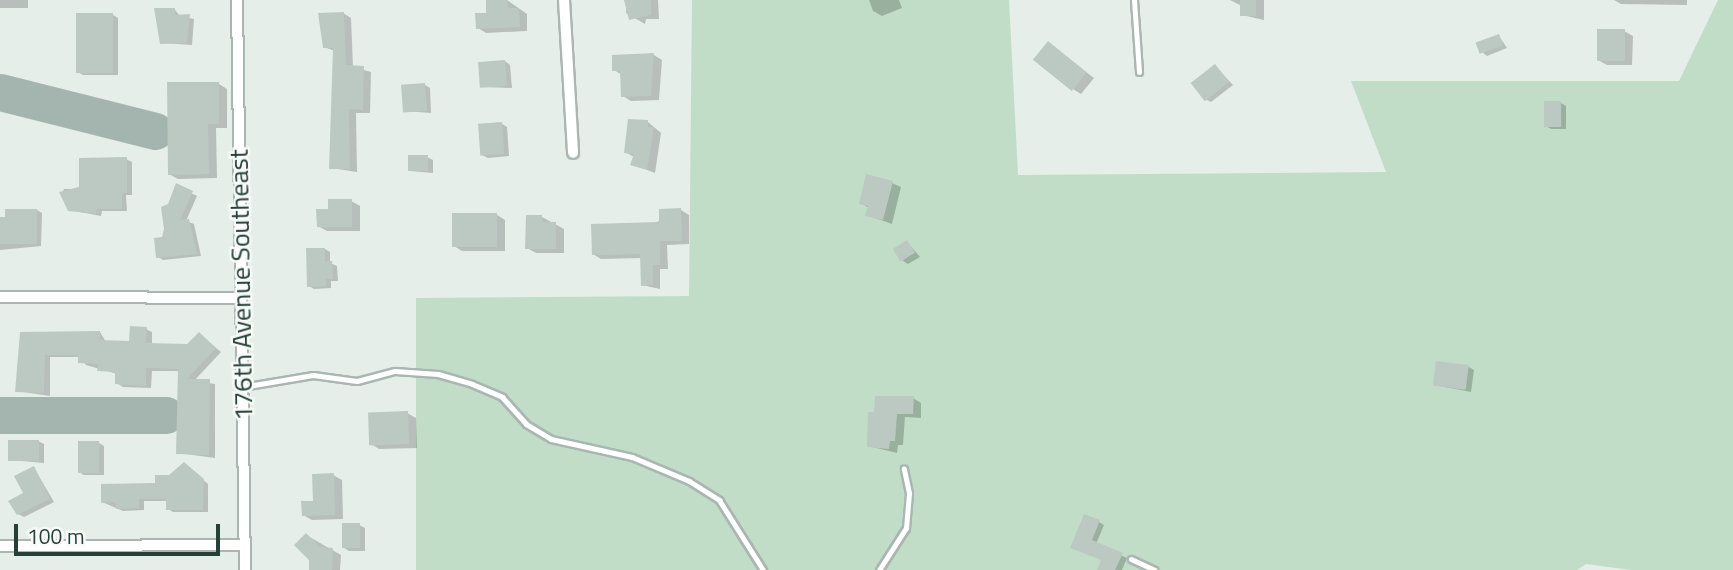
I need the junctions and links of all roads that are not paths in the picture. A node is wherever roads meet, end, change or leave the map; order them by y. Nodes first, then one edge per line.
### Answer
1 (237, 0) edge
2 (564, 0) edge
3 (1134, 0) edge
4 (1139, 72) dead end
5 (573, 153) dead end
6 (0, 297) edge
7 (241, 298) junction
8 (242, 387) junction
9 (904, 469) dead end
10 (245, 545) junction
11 (0, 546) edge
12 (1131, 559) dead end
13 (245, 570) edge
14 (763, 570) edge
15 (879, 570) edge
16 (1155, 570) edge

1 - 7 street, 176th Avenue Southeast
2 - 5 street
3 - 4 lane
6 - 7 street
7 - 8 street, 176th Avenue Southeast
8 - 10 street, 176th Avenue Southeast
8 - 14 lane
9 - 15 lane
10 - 11 street
10 - 13 street, 176th Avenue Southeast
12 - 16 lane

